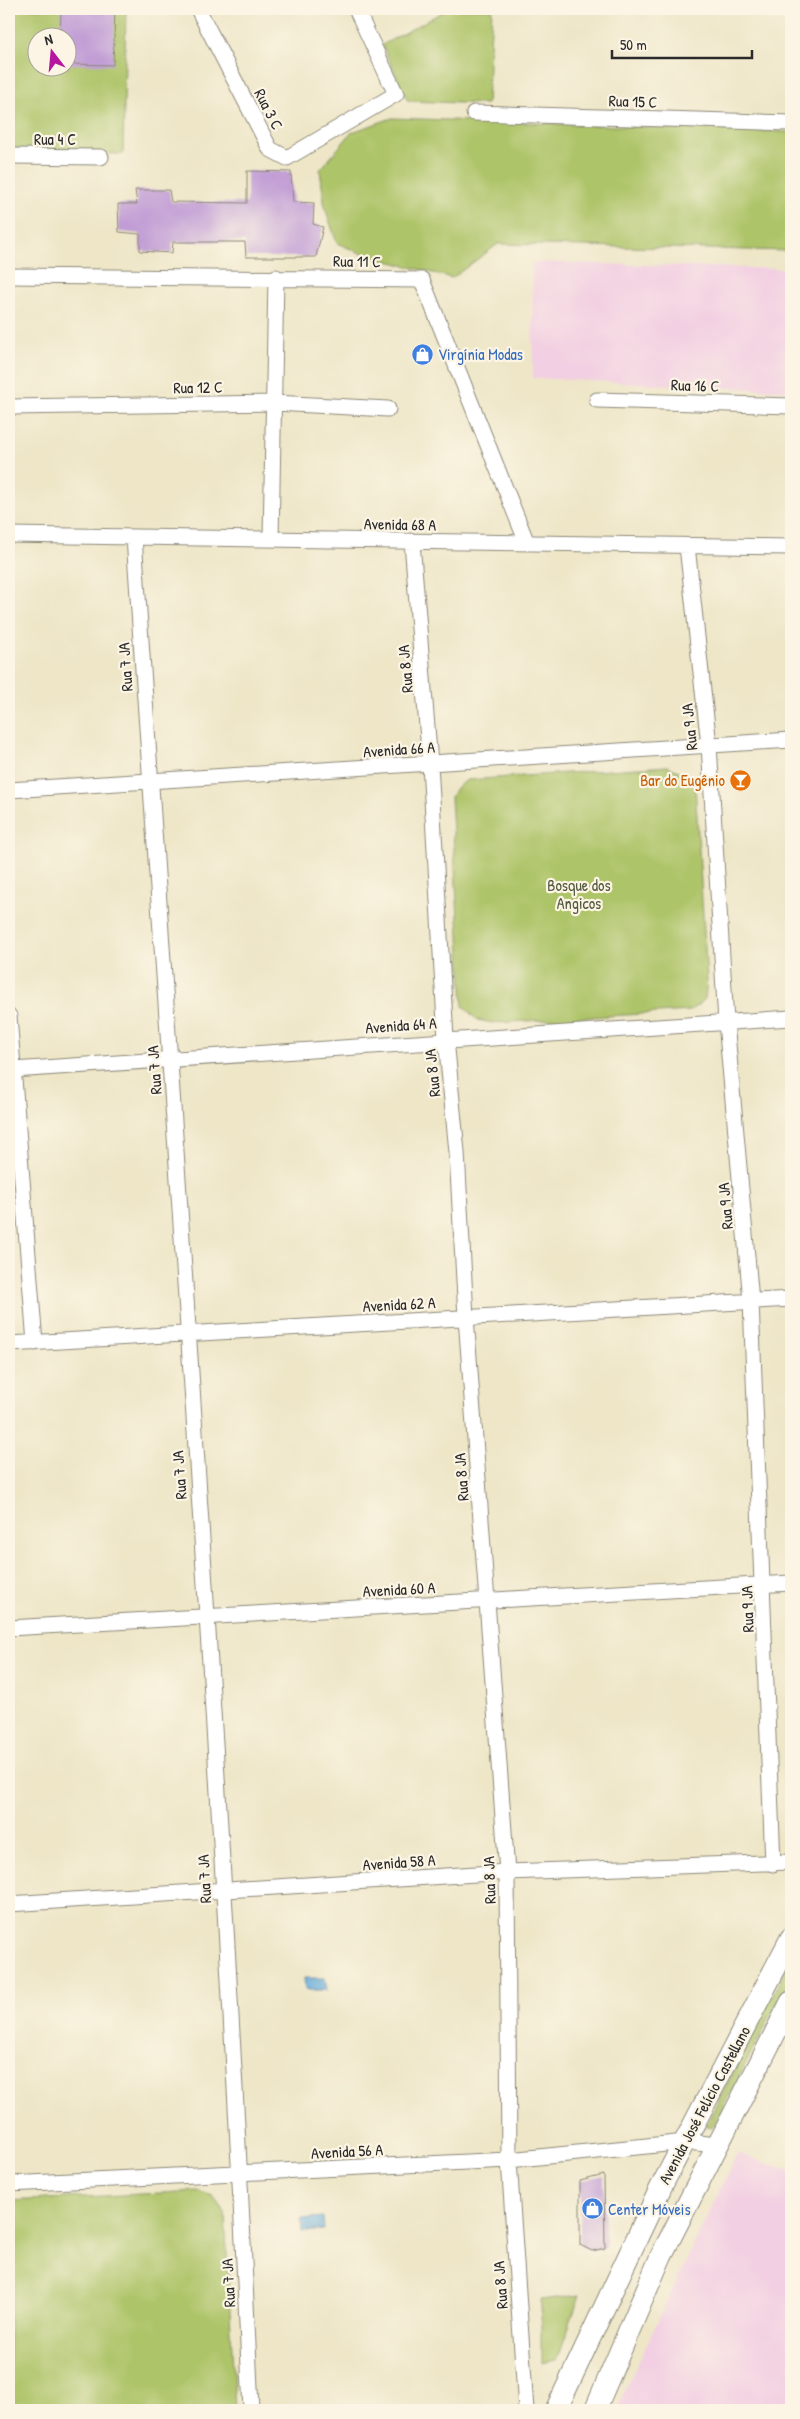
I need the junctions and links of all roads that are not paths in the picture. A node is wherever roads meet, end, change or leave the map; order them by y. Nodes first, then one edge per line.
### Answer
1 (198, 9) edge
2 (356, 9) edge
3 (474, 113) dead end
4 (791, 123) edge
5 (9, 156) edge
6 (101, 157) dead end
7 (9, 276) edge
8 (276, 277) junction
9 (597, 400) dead end
10 (274, 403) junction
11 (791, 406) edge
12 (9, 407) edge
13 (388, 409) dead end
14 (9, 535) edge
15 (134, 537) junction
16 (271, 539) junction
17 (412, 542) junction
18 (527, 543) junction
19 (687, 546) junction
20 (791, 548) edge
21 (791, 740) edge
22 (709, 745) junction
23 (430, 764) junction
24 (150, 782) junction
25 (9, 790) edge
26 (9, 1016) edge
27 (791, 1018) edge
28 (726, 1022) junction
29 (446, 1040) junction
30 (171, 1059) junction
31 (13, 1070) junction
32 (791, 1299) edge
33 (751, 1301) junction
34 (466, 1317) junction
35 (187, 1334) junction
36 (35, 1343) junction
37 (9, 1344) edge
38 (791, 1583) edge
39 (764, 1586) junction
40 (488, 1601) junction
41 (206, 1617) junction
42 (9, 1628) edge
43 (791, 1862) edge
44 (773, 1864) junction
45 (507, 1872) junction
46 (222, 1890) junction
47 (9, 1904) edge
48 (791, 1938) edge
49 (791, 2002) edge
50 (686, 2142) junction
51 (718, 2145) junction
52 (509, 2160) junction
53 (240, 2174) junction
54 (9, 2184) edge
55 (251, 2410) edge
56 (526, 2410) edge
57 (556, 2410) edge
58 (595, 2410) edge

1 - 2 street, Rua 3 C
3 - 4 street, Rua 15 C
5 - 6 street, Rua 4 C
7 - 8 street, Rua 11 C
8 - 10 street
8 - 18 street, Rua 11 C
9 - 11 street, Rua 16 C
10 - 12 street, Rua 12 C
10 - 13 street, Rua 12 C
10 - 16 street
14 - 15 street, Avenida 68 A
15 - 16 street, Avenida 68 A
15 - 24 street, Rua 7 JA
16 - 17 street, Avenida 68 A
17 - 18 street, Avenida 68 A
17 - 23 street, Rua 8 JA
18 - 19 street, Avenida 68 A
19 - 20 street, Avenida 68 A
19 - 22 street, Rua 9 JA
21 - 22 street, Avenida 66 A
22 - 23 street, Avenida 66 A
22 - 28 street, Rua 9 JA
23 - 24 street, Avenida 66 A
23 - 29 street, Rua 8 JA
24 - 25 street, Avenida 66 A
24 - 30 street, Rua 7 JA
26 - 31 street
27 - 28 street, Avenida 64 A
28 - 29 street, Avenida 64 A
28 - 33 street, Rua 9 JA
29 - 30 street, Avenida 64 A
29 - 34 street, Rua 8 JA
30 - 31 street, Avenida 64 A
30 - 35 street, Rua 7 JA
31 - 36 street
32 - 33 street, Avenida 62 A
33 - 34 street, Avenida 62 A
33 - 39 street, Rua 9 JA
34 - 35 street, Avenida 62 A
34 - 40 street, Rua 8 JA
35 - 36 street, Avenida 62 A
35 - 41 street, Rua 7 JA
36 - 37 street, Avenida 62 A
38 - 39 street, Avenida 60 A
39 - 40 street, Avenida 60 A
39 - 44 street, Rua 9 JA
40 - 41 street, Avenida 60 A
40 - 45 street, Rua 8 JA
41 - 42 street, Avenida 60 A
41 - 46 street, Rua 7 JA
43 - 44 street, Avenida 58 A
44 - 45 street, Avenida 58 A
45 - 46 street, Avenida 58 A
45 - 52 street, Rua 8 JA
46 - 47 street, Avenida 58 A
46 - 53 street, Rua 7 JA
48 - 50 main road, Avenida José Felício Castellano
49 - 51 main road, Avenida José Felício Castellano
50 - 51 street, Avenida 56 A
50 - 52 street, Avenida 56 A
50 - 57 main road, Avenida José Felício Castellano
51 - 58 main road, Avenida José Felício Castellano
52 - 53 street, Avenida 56 A
52 - 56 street, Rua 8 JA
53 - 54 street, Avenida 56 A
53 - 55 street, Rua 7 JA

